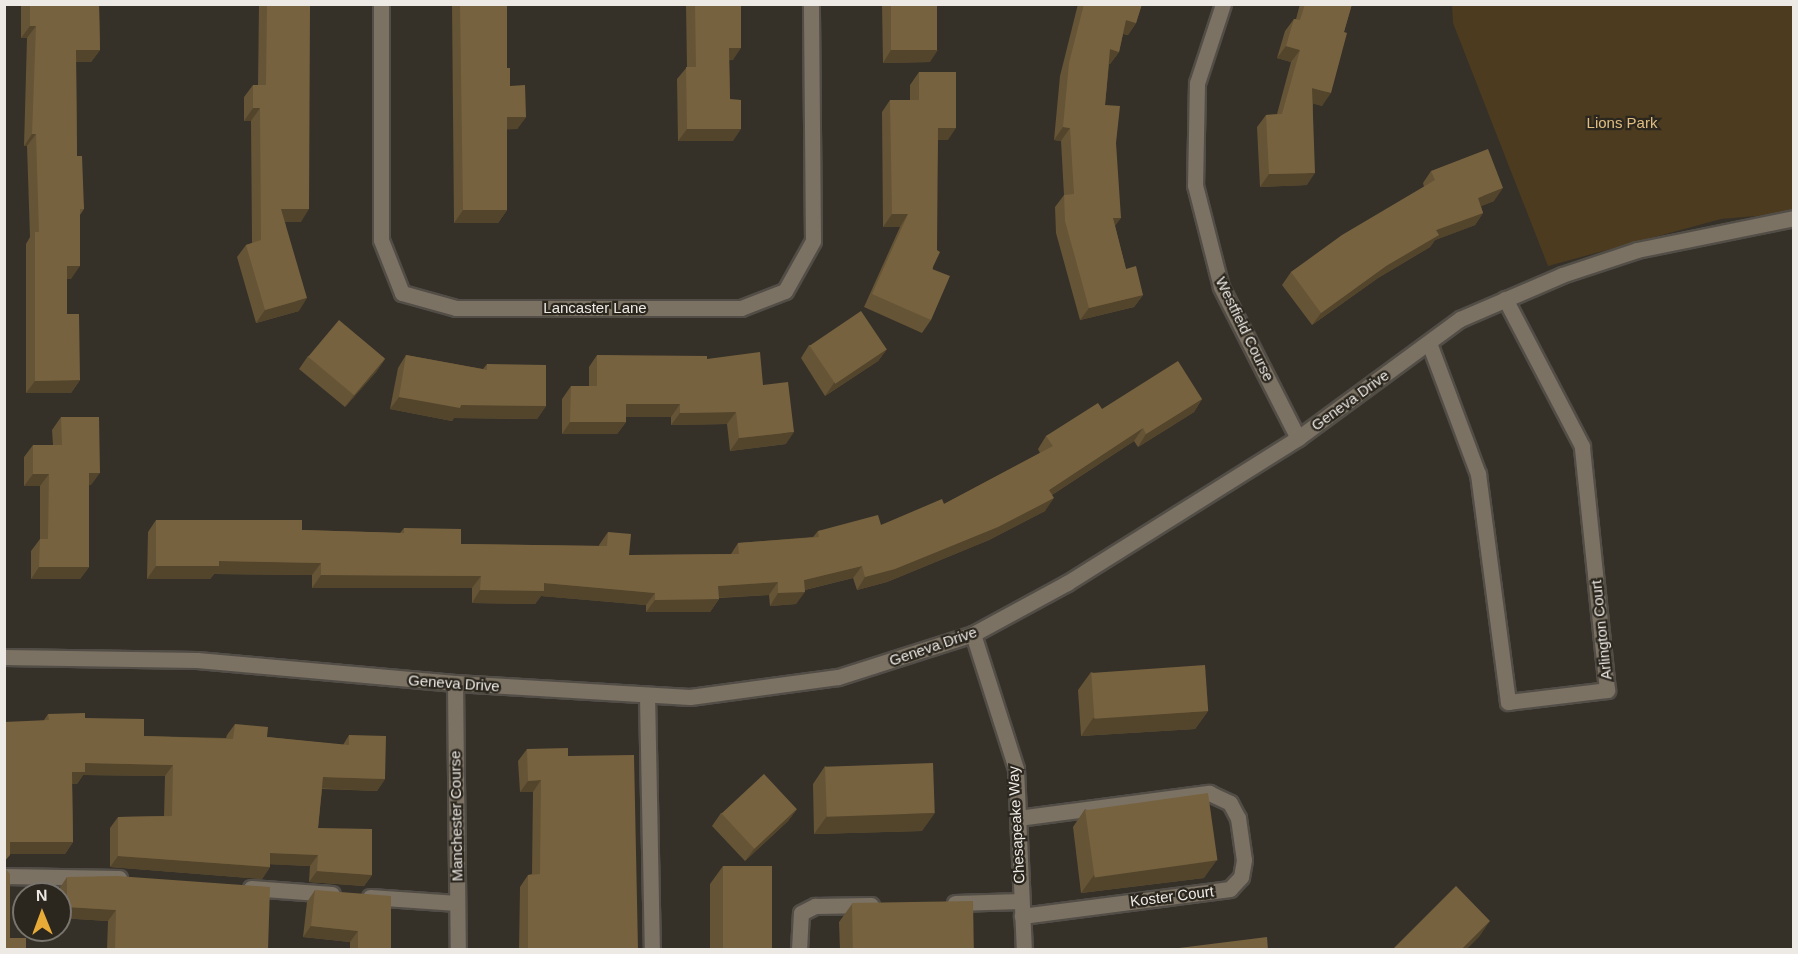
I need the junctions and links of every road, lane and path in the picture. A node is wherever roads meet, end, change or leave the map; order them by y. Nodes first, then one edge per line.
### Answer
1 (381, 4) edge
2 (811, 4) edge
3 (1223, 4) edge
4 (1794, 218) edge
5 (1505, 299) junction
6 (1429, 343) junction
7 (1298, 438) junction
8 (973, 634) junction
9 (4, 657) edge
10 (455, 683) junction
11 (647, 695) junction
12 (1018, 818) junction
13 (4, 876) edge
14 (138, 879) edge
15 (233, 886) edge
16 (457, 903) junction
17 (941, 903) edge
18 (884, 904) edge
19 (1021, 908) junction
20 (458, 950) edge
21 (652, 950) edge
22 (799, 950) edge
23 (1024, 950) edge

1 - 2 street, Lancaster Lane
3 - 7 street, Westfield Course
4 - 5 street, Geneva Drive
5 - 6 street, Geneva Drive
5 - 6 street, Arlington Court
6 - 7 street, Geneva Drive
7 - 8 street, Geneva Drive
8 - 11 street, Geneva Drive
8 - 12 street, Chesapeake Way
9 - 10 street, Geneva Drive
10 - 11 street, Geneva Drive
10 - 16 street, Manchester Course
11 - 21 street
12 - 19 street, Chesapeake Way
12 - 19 street, Koster Court
13 - 14 street
15 - 16 street
16 - 20 street, Manchester Course
17 - 19 street, Koster Court
18 - 22 street
19 - 23 street, Chesapeake Way

